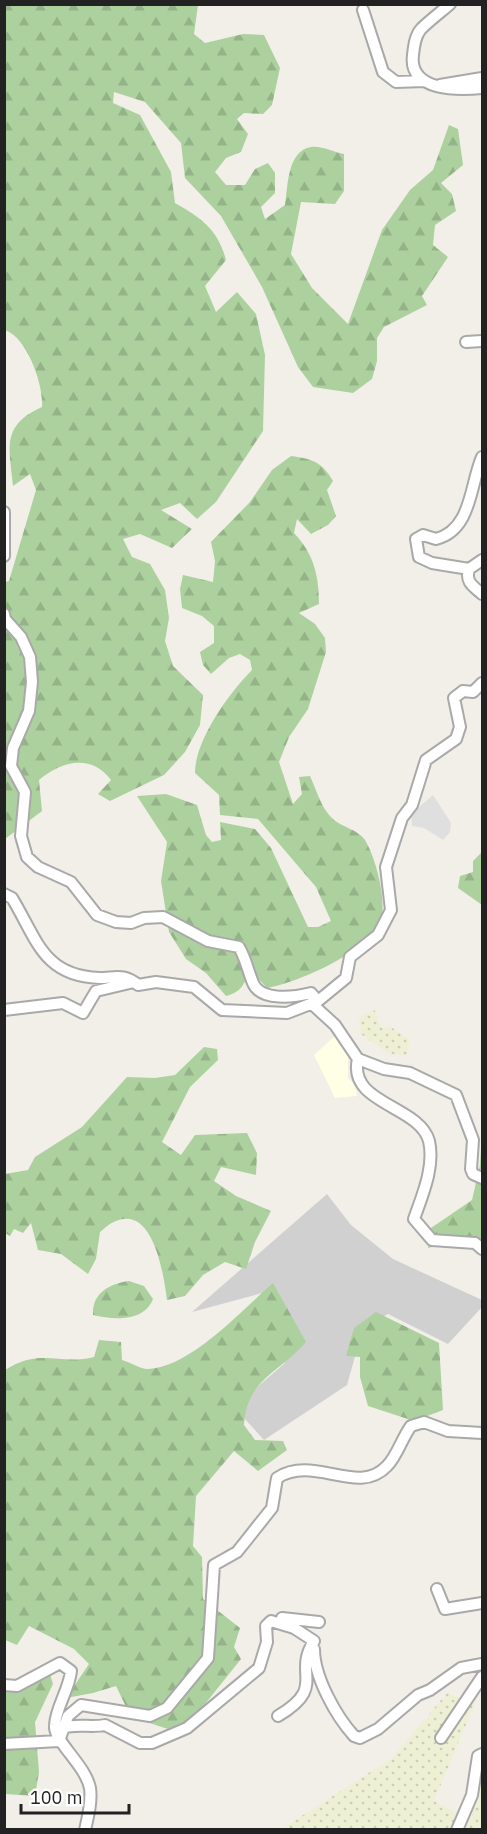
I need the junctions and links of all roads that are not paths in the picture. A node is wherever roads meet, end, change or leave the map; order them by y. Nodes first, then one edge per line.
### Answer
1 (450, 4) edge
2 (363, 10) dead end
3 (483, 78) edge
4 (430, 84) junction
5 (483, 88) edge
6 (483, 341) edge
7 (466, 342) dead end
8 (483, 456) edge
9 (4, 512) edge
10 (4, 556) edge
11 (483, 560) edge
12 (469, 569) junction
13 (483, 594) edge
14 (4, 614) edge
15 (483, 683) edge
16 (4, 894) edge
17 (135, 982) junction
18 (317, 1001) junction
19 (4, 1010) edge
20 (358, 1059) junction
21 (483, 1178) edge
22 (483, 1249) edge
23 (483, 1433) edge
24 (437, 1589) dead end
25 (483, 1603) edge
26 (271, 1621) junction
27 (319, 1622) dead end
28 (311, 1646) junction
29 (483, 1664) edge
30 (483, 1677) edge
31 (4, 1685) edge
32 (278, 1716) dead end
33 (62, 1728) junction
34 (441, 1738) dead end
35 (59, 1741) junction
36 (4, 1744) edge
37 (483, 1754) edge
38 (85, 1830) edge
39 (457, 1830) edge

1 - 4 street
2 - 4 street
3 - 4 street
4 - 5 street
6 - 7 street
8 - 12 street
9 - 10 street
11 - 12 street
12 - 13 street
14 - 18 street
15 - 18 street
16 - 17 street
17 - 18 street
17 - 19 street
18 - 20 street
20 - 21 street
20 - 22 street
23 - 33 street
24 - 25 street
26 - 27 street
26 - 28 street
26 - 33 street
28 - 29 street
28 - 32 street
30 - 34 street
31 - 35 street
33 - 35 street
35 - 36 street
35 - 38 street
37 - 39 street

